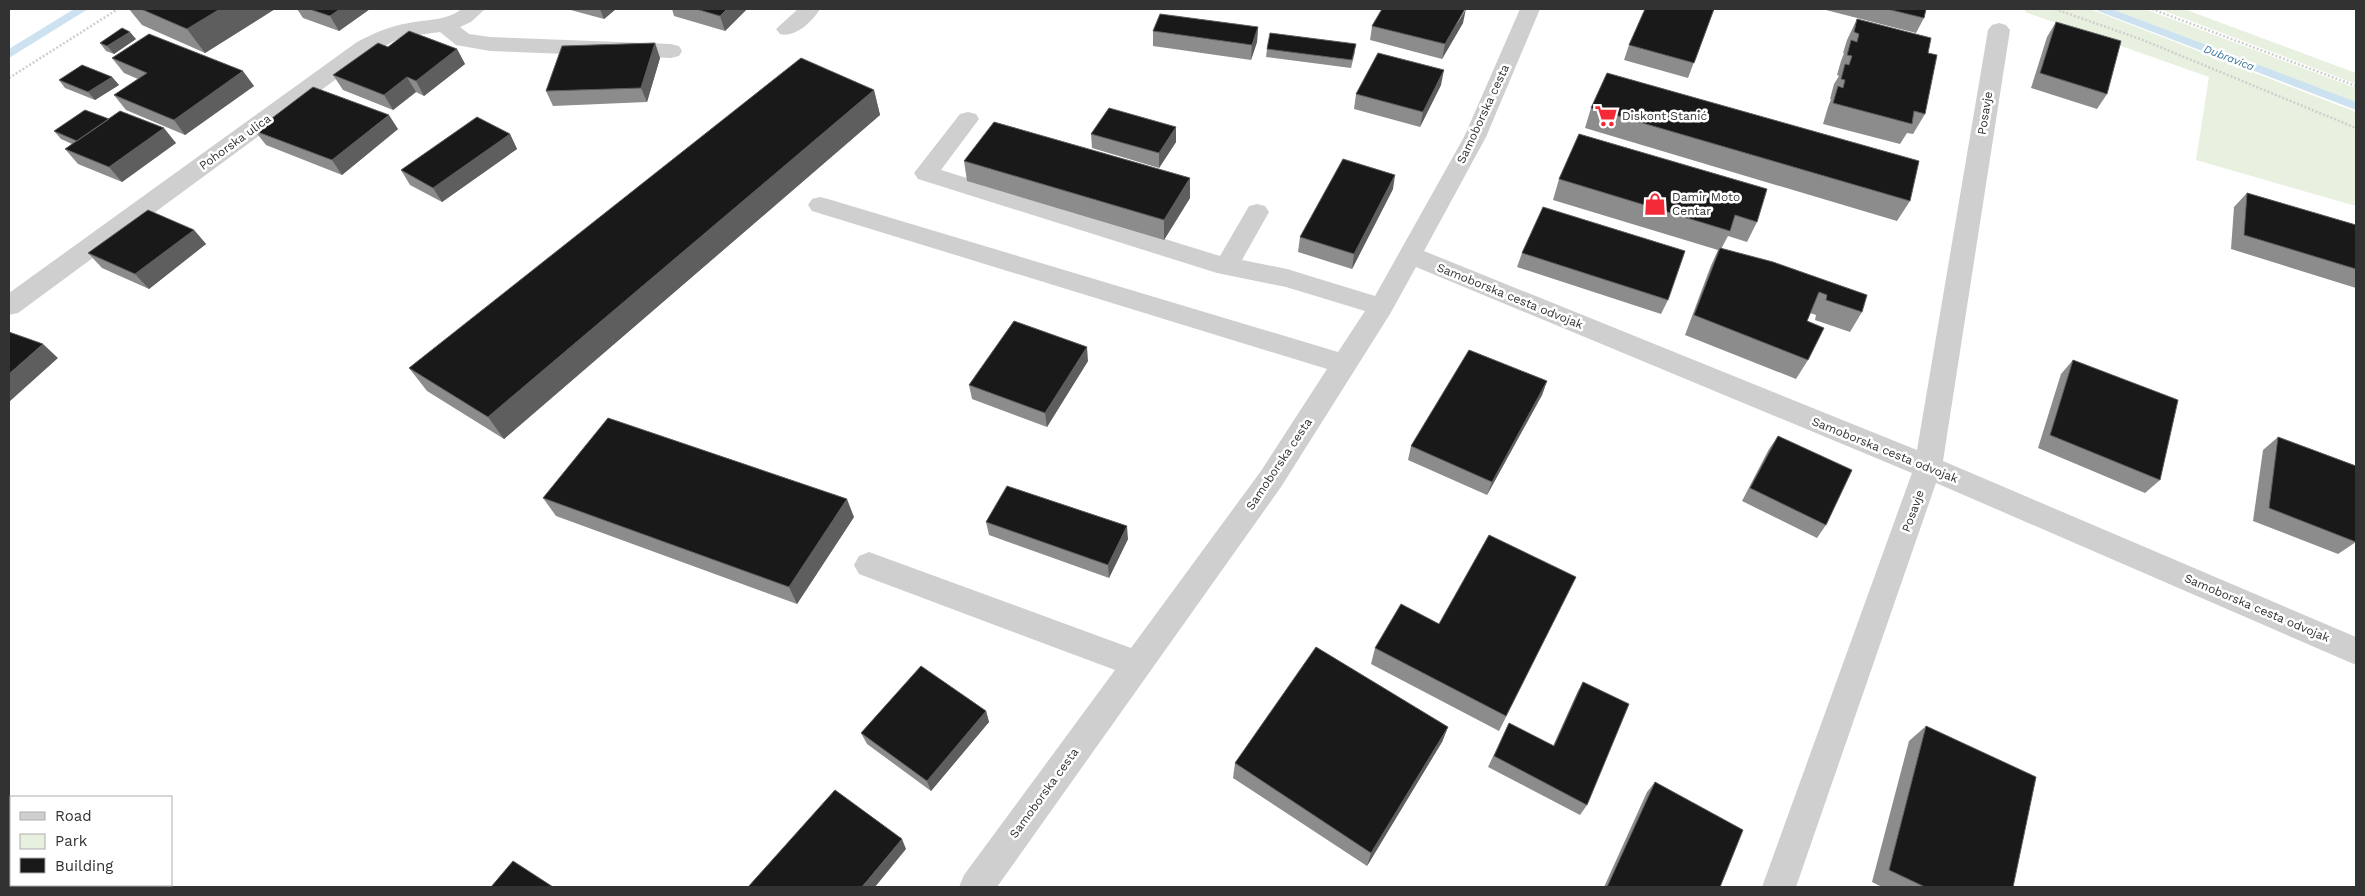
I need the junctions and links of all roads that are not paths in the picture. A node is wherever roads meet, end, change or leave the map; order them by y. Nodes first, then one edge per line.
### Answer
1 (475, 9) edge
2 (810, 9) edge
3 (1530, 9) edge
4 (447, 26) junction
5 (787, 28) dead end
6 (1999, 30) dead end
7 (670, 51) dead end
8 (968, 119) dead end
9 (820, 205) dead end
10 (1257, 212) dead end
11 (1411, 255) junction
12 (1227, 265) junction
13 (9, 306) edge
14 (1381, 307) junction
15 (1344, 364) junction
16 (1928, 467) junction
17 (869, 565) dead end
18 (2356, 651) edge
19 (1137, 665) junction
20 (976, 887) edge
21 (1779, 887) edge

1 - 4 street, Pohorska ulica
2 - 5 street
3 - 11 street, Samoborska cesta
4 - 7 street
4 - 13 street, Pohorska ulica
6 - 16 street, Posavje
8 - 12 street
9 - 15 street
10 - 12 street
11 - 14 street, Samoborska cesta
11 - 16 street, Samoborska cesta odvojak
12 - 14 street
14 - 15 street, Samoborska cesta
15 - 19 street, Samoborska cesta
16 - 18 street, Samoborska cesta odvojak
16 - 21 street, Posavje
17 - 19 street
19 - 20 street, Samoborska cesta

